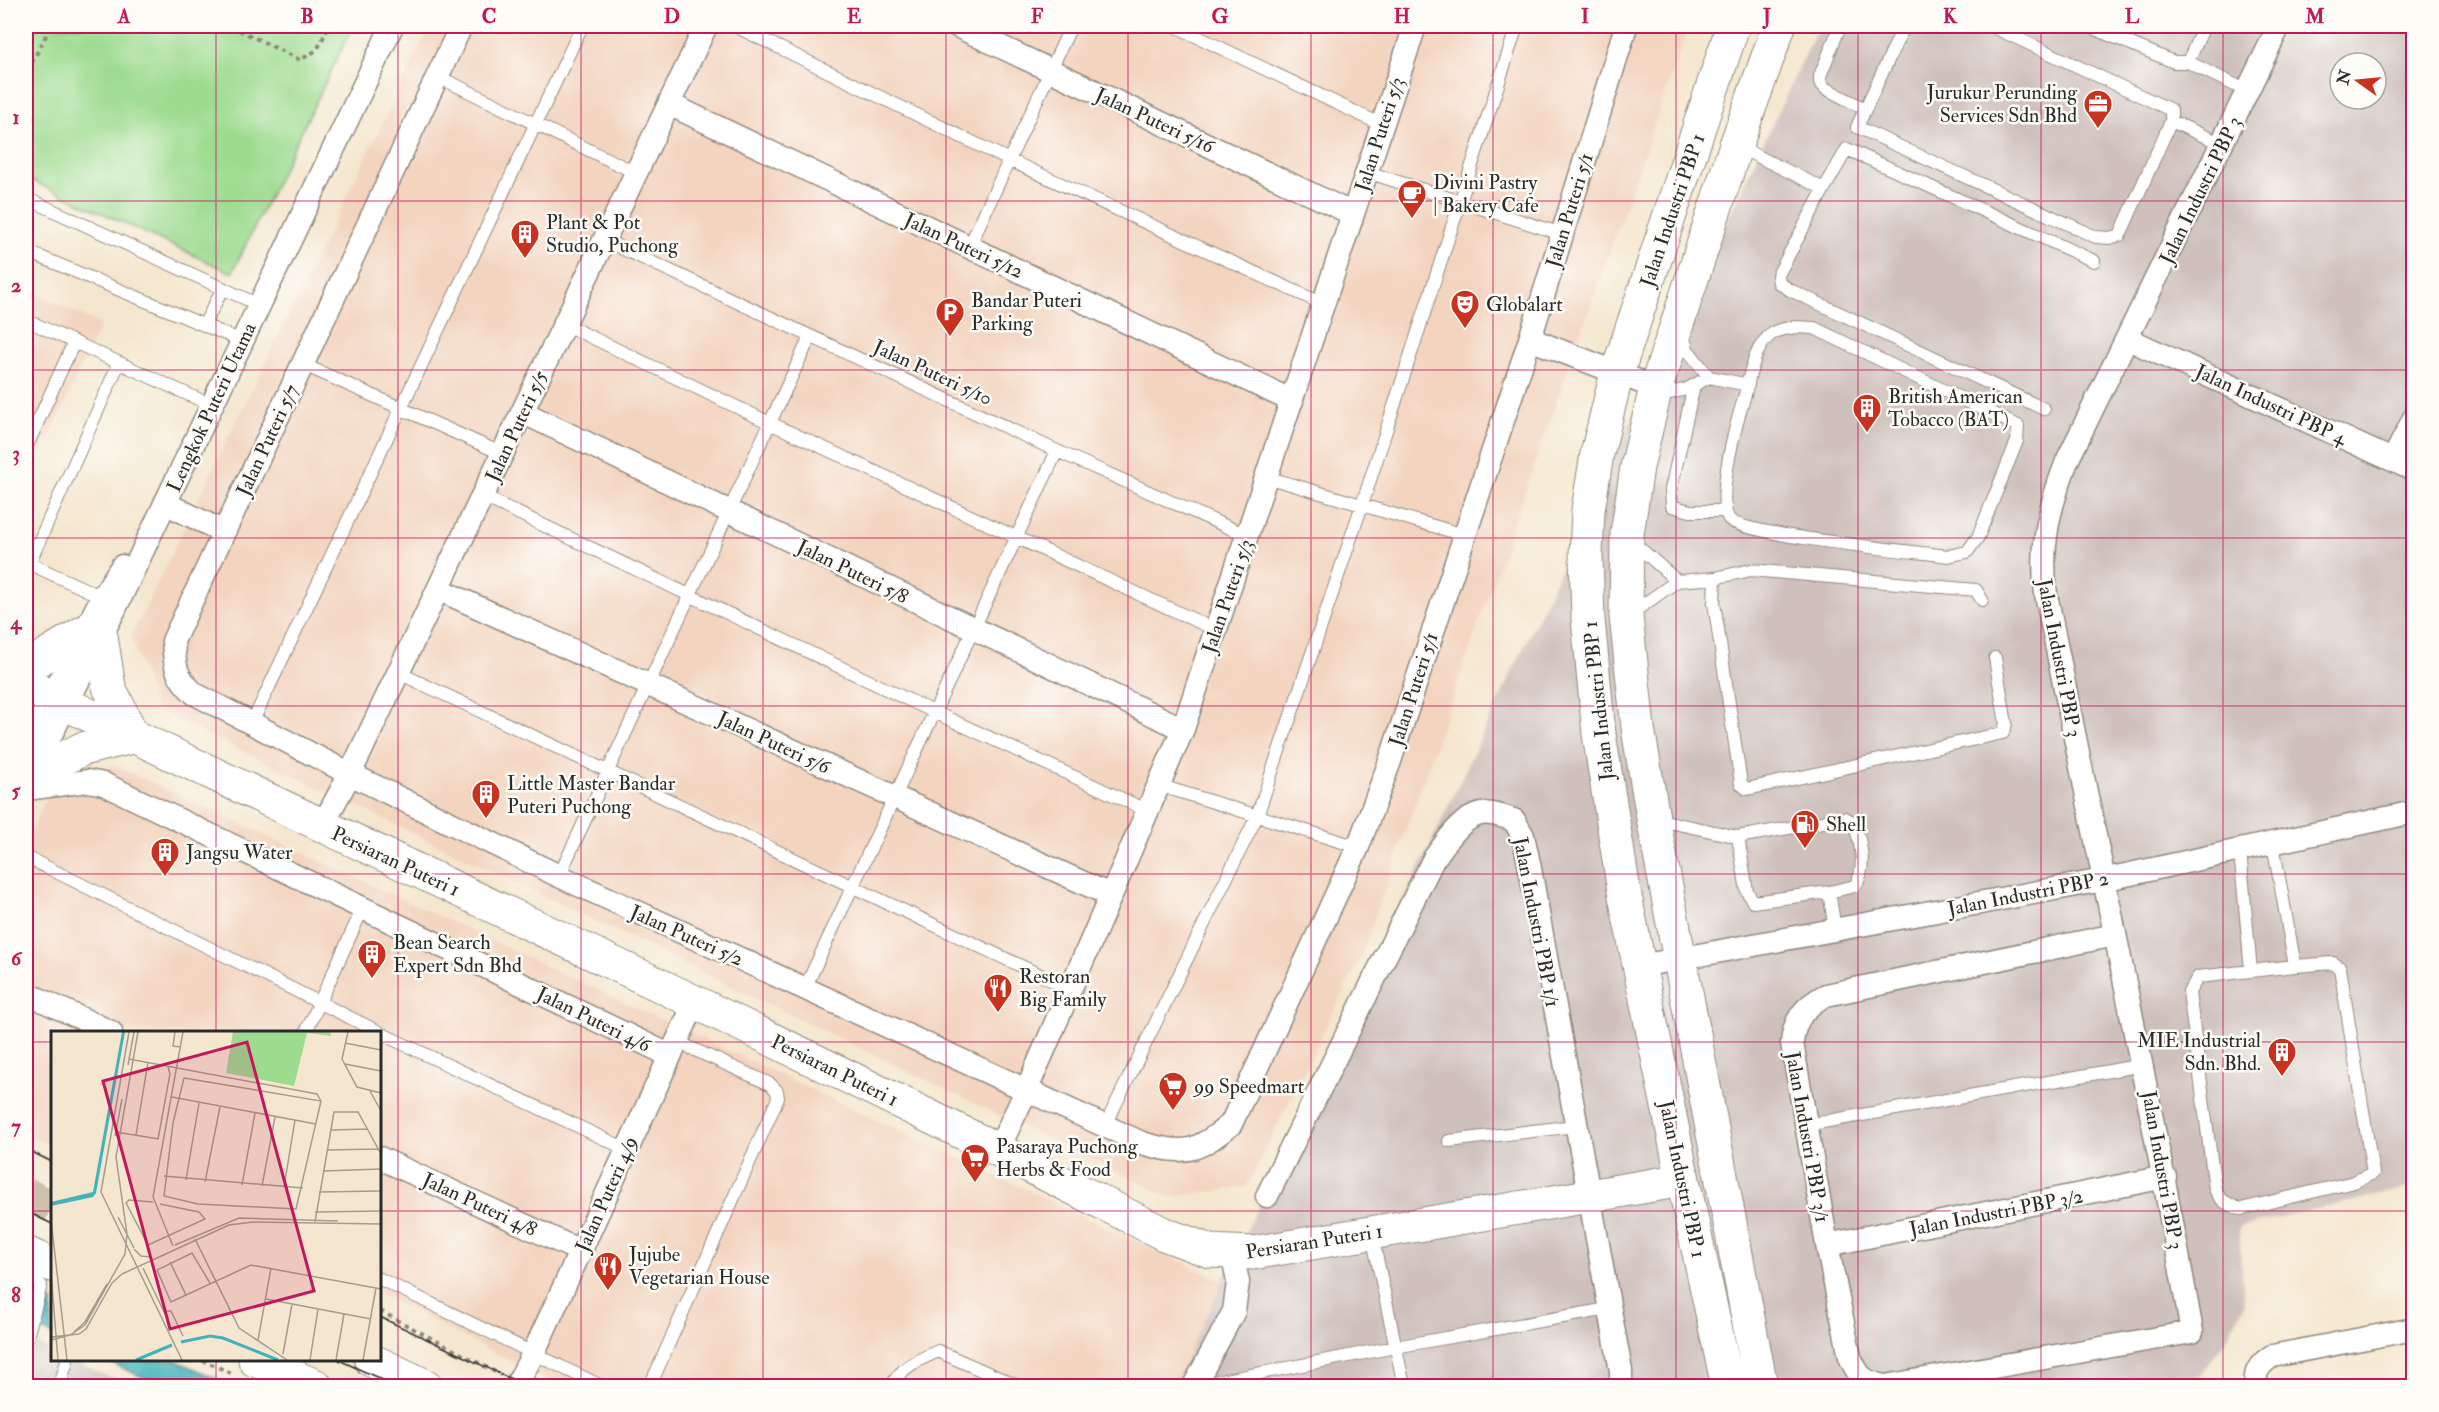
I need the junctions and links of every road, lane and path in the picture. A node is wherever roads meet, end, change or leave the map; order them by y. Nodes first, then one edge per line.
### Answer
1 (51, 26) edge
2 (231, 26) edge
3 (329, 26) edge
4 (392, 26) edge
5 (461, 26) edge
6 (582, 26) edge
7 (706, 26) edge
8 (735, 26) edge
9 (957, 26) edge
10 (1071, 26) edge
11 (1175, 26) edge
12 (1415, 26) edge
13 (1517, 26) edge
14 (1626, 26) edge
15 (1733, 26) edge
16 (1779, 26) edge
17 (1840, 26) edge
18 (1904, 26) edge
19 (1991, 26) edge
20 (2088, 26) edge
21 (2204, 26) edge
22 (2279, 26) edge
23 (2188, 62) junction
24 (26, 67) edge
25 (1050, 70) junction
26 (437, 76) junction
27 (2247, 91) junction
28 (669, 104) junction
29 (1865, 109) junction
30 (2171, 121) junction
31 (536, 123) junction
32 (1382, 125) junction
33 (2222, 144) junction
34 (1736, 145) junction
35 (1009, 160) junction
36 (1367, 171) junction
37 (636, 172) junction
38 (1824, 189) junction
39 (26, 198) edge
40 (1460, 201) junction
41 (1353, 214) junction
42 (1562, 234) junction
43 (604, 240) junction
44 (969, 247) junction
45 (26, 251) edge
46 (2094, 261) dead end
47 (223, 288) junction
48 (1323, 304) junction
49 (259, 305) junction
50 (26, 320) edge
51 (1679, 321) junction
52 (564, 324) junction
53 (204, 326) junction
54 (810, 337) junction
55 (1530, 339) junction
56 (2128, 339) junction
57 (242, 341) junction
58 (74, 342) junction
59 (119, 363) junction
60 (302, 364) junction
61 (1617, 373) junction
62 (1709, 377) junction
63 (1694, 385) junction
64 (1748, 386) junction
65 (1656, 388) junction
66 (1292, 401) junction
67 (212, 405) junction
68 (401, 407) junction
69 (2044, 409) dead end
70 (522, 412) junction
71 (2414, 418) edge
72 (770, 423) junction
73 (26, 448) edge
74 (1057, 451) junction
75 (503, 454) junction
76 (2393, 460) junction
77 (2414, 470) edge
78 (1266, 477) junction
79 (482, 496) junction
80 (165, 503) junction
81 (1362, 505) junction
82 (729, 511) junction
83 (1726, 511) junction
84 (224, 532) junction
85 (1464, 535) junction
86 (1248, 536) junction
87 (1016, 538) junction
88 (1627, 540) junction
89 (27, 563) edge
90 (1715, 578) junction
91 (1677, 581) junction
92 (438, 589) junction
93 (690, 595) junction
94 (102, 597) junction
95 (1982, 600) dead end
96 (1626, 616) junction
97 (973, 628) junction
98 (1216, 630) junction
99 (92, 634) junction
100 (1995, 658) dead end
101 (26, 664) edge
102 (399, 673) junction
103 (648, 684) junction
104 (47, 696) edge
105 (934, 712) junction
106 (252, 723) junction
107 (1183, 729) junction
108 (133, 737) junction
109 (608, 772) junction
110 (350, 774) junction
111 (27, 775) edge
112 (1158, 785) junction
113 (895, 797) junction
114 (1146, 810) junction
115 (2414, 812) edge
116 (1257, 816) junction
117 (1653, 818) junction
118 (322, 826) junction
119 (1738, 837) junction
120 (2272, 844) junction
121 (1358, 847) junction
122 (2240, 850) junction
123 (26, 857) edge
124 (559, 876) junction
125 (2103, 880) junction
126 (853, 885) junction
127 (1829, 892) junction
128 (1110, 895) junction
129 (363, 908) junction
130 (1835, 929) junction
131 (2115, 935) junction
132 (1681, 959) junction
133 (1640, 966) junction
134 (2295, 966) junction
135 (2251, 971) junction
136 (805, 988) junction
137 (1070, 989) junction
138 (26, 993) edge
139 (695, 1002) junction
140 (319, 1004) junction
141 (109, 1031) edge
142 (306, 1031) edge
143 (376, 1031) edge
144 (381, 1033) edge
145 (672, 1048) junction
146 (2143, 1065) junction
147 (1027, 1089) junction
148 (1806, 1125) junction
149 (1105, 1126) junction
150 (1575, 1126) junction
151 (1449, 1141) dead end
152 (626, 1149) junction
153 (998, 1150) junction
154 (381, 1158) edge
155 (2165, 1177) junction
156 (1683, 1180) junction
157 (1588, 1195) junction
158 (1267, 1196) dead end
159 (1372, 1233) junction
160 (1827, 1245) junction
161 (580, 1251) junction
162 (26, 1253) edge
163 (1232, 1253) junction
164 (26, 1273) edge
165 (47, 1275) edge
166 (381, 1279) edge
167 (1608, 1309) junction
168 (381, 1312) edge
169 (2414, 1329) edge
170 (26, 1340) edge
171 (1395, 1347) junction
172 (533, 1354) junction
173 (66, 1361) edge
174 (260, 1361) edge
175 (375, 1361) edge
176 (26, 1384) edge
177 (517, 1385) edge
178 (34, 1386) edge
179 (60, 1386) edge
180 (316, 1386) edge
181 (426, 1386) edge
182 (601, 1386) edge
183 (650, 1386) edge
184 (892, 1386) edge
185 (1017, 1386) edge
186 (1194, 1386) edge
187 (1404, 1386) edge
188 (1621, 1386) edge
189 (1728, 1386) edge
190 (1761, 1386) edge
191 (1885, 1386) edge
192 (2256, 1386) edge

1 - 24 path
2 - 3 path
4 - 49 street, Lengkok Puteri Utama
5 - 26 street, Jalan Puteri 5/7
6 - 31 lane
7 - 28 street, Jalan Puteri 5/5
8 - 35 lane
9 - 25 street, Jalan Puteri 5/16
10 - 25 lane
11 - 32 lane
12 - 32 street, Jalan Puteri 5/3
13 - 40 lane
14 - 42 street, Jalan Puteri 5/1
15 - 61 main road, Jalan Industri PBP 1
16 - 34 main road, Jalan Industri PBP 1
17 - 29 lane
18 - 29 lane
19 - 30 lane
20 - 23 lane
21 - 23 lane
22 - 27 street, Jalan Industri PBP 3
23 - 27 lane
25 - 35 lane
25 - 41 street, Jalan Puteri 5/16
26 - 31 lane
26 - 60 street, Jalan Puteri 5/7
27 - 33 street, Jalan Industri PBP 3
28 - 37 street, Jalan Puteri 5/5
28 - 44 street, Jalan Puteri 5/12
29 - 30 lane
30 - 33 lane
31 - 37 lane
31 - 68 lane
32 - 36 street, Jalan Puteri 5/3
33 - 56 street, Jalan Industri PBP 3
34 - 38 lane
34 - 51 main road, Jalan Industri PBP 1
35 - 44 lane
35 - 48 lane
36 - 40 lane
36 - 41 street, Jalan Puteri 5/3
37 - 43 street, Jalan Puteri 5/5
38 - 46 lane
38 - 69 lane
39 - 47 lane
40 - 42 lane
40 - 81 lane
41 - 48 street, Jalan Puteri 5/3
42 - 55 street, Jalan Puteri 5/1
43 - 52 street, Jalan Puteri 5/5
43 - 54 lane, Jalan Puteri 5/10
44 - 66 street, Jalan Puteri 5/12
45 - 53 lane
47 - 49 lane
47 - 53 lane
48 - 66 street, Jalan Puteri 5/3
49 - 57 street, Lengkok Puteri Utama
50 - 58 lane
51 - 62 lane
51 - 65 main road, Jalan Industri PBP 1
52 - 70 street, Jalan Puteri 5/5
52 - 72 lane
53 - 57 lane
54 - 72 lane
54 - 74 lane, Jalan Puteri 5/10
55 - 61 street
55 - 85 street, Jalan Puteri 5/1
56 - 76 street, Jalan Industri PBP 4
56 - 125 street, Jalan Industri PBP 3
57 - 67 street, Lengkok Puteri Utama
58 - 59 lane
58 - 73 lane
59 - 67 lane
59 - 89 lane
60 - 68 lane
60 - 84 street, Jalan Puteri 5/7
61 - 65 street
61 - 133 main road, Jalan Industri PBP 1
62 - 63 lane
62 - 64 lane
63 - 65 lane
63 - 83 lane
64 - 83 lane
64 - 83 lane
65 - 88 main road, Jalan Industri PBP 1
66 - 78 street, Jalan Puteri 5/3
67 - 80 street, Lengkok Puteri Utama
68 - 75 lane
68 - 106 lane
70 - 75 street, Jalan Puteri 5/5
70 - 82 street, Jalan Puteri 5/8
71 - 76 street
72 - 82 lane
72 - 87 lane
74 - 86 lane, Jalan Puteri 5/10
74 - 87 lane
75 - 79 street, Jalan Puteri 5/5
76 - 77 street, Jalan Industri PBP 4
78 - 81 lane
78 - 86 street, Jalan Puteri 5/3
79 - 92 street, Jalan Puteri 5/5
79 - 93 lane
80 - 84 street
80 - 94 street
80 - 99 street, Lengkok Puteri Utama
81 - 85 lane
81 - 116 lane
82 - 93 lane
82 - 97 street, Jalan Puteri 5/8
84 - 106 street, Jalan Puteri 5/7
85 - 121 street, Jalan Puteri 5/1
86 - 98 street, Jalan Puteri 5/3
87 - 97 lane
87 - 98 lane
88 - 91 lane
88 - 96 main road, Jalan Industri PBP 1
89 - 94 lane
90 - 91 lane
90 - 95 lane
90 - 100 lane
91 - 96 lane
92 - 102 street, Jalan Puteri 5/5
92 - 103 street, Jalan Puteri 5/6
93 - 103 lane
93 - 105 lane
94 - 99 street
96 - 117 main road, Jalan Industri PBP 1
97 - 105 lane
97 - 107 street, Jalan Puteri 5/8
98 - 107 street, Jalan Puteri 5/3
99 - 101 main road
99 - 104 street, Lengkok Puteri Utama
99 - 108 main road
102 - 109 lane
102 - 110 street, Jalan Puteri 5/5
103 - 109 lane
103 - 113 street, Jalan Puteri 5/6
104 - 108 main road, Persiaran Puteri 1
104 - 111 street, Lengkok Puteri Utama
105 - 113 lane
105 - 114 lane
106 - 110 street, Jalan Puteri 5/7
107 - 112 street, Jalan Puteri 5/3
108 - 111 main road
108 - 118 main road, Persiaran Puteri 1
109 - 124 lane
109 - 126 lane
110 - 118 street, Jalan Puteri 5/5
110 - 124 street, Jalan Puteri 5/2
111 - 129 street, Jalan Puteri 4/6
112 - 114 street, Jalan Puteri 5/3
112 - 116 lane
113 - 126 lane
113 - 128 street, Jalan Puteri 5/6
114 - 128 street, Jalan Puteri 5/3
115 - 120 street, Jalan Industri PBP 2
116 - 121 lane
116 - 149 lane
117 - 119 lane
117 - 132 main road, Jalan Industri PBP 1
118 - 139 main road, Persiaran Puteri 1
119 - 127 lane
119 - 127 lane
120 - 122 street, Jalan Industri PBP 2
120 - 134 lane
121 - 149 street, Jalan Puteri 5/1
122 - 125 street, Jalan Industri PBP 2
122 - 135 lane
123 - 140 lane
124 - 136 street, Jalan Puteri 5/2
125 - 130 street, Jalan Industri PBP 2
125 - 131 street, Jalan Industri PBP 3
126 - 136 lane
126 - 137 lane
127 - 130 lane
128 - 137 street, Jalan Puteri 5/3
129 - 140 lane
129 - 145 street, Jalan Puteri 4/6
130 - 132 street, Jalan Industri PBP 2
131 - 146 street, Jalan Industri PBP 3
131 - 148 street, Jalan Industri PBP 3/1
132 - 133 street, Jalan Industri PBP 2
132 - 190 main road, Jalan Industri PBP 1
133 - 156 main road, Jalan Industri PBP 1
134 - 135 lane
134 - 135 lane
136 - 147 street, Jalan Puteri 5/2
137 - 147 street, Jalan Puteri 5/3
138 - 141 street
139 - 145 street, Jalan Puteri 4/9
139 - 153 main road, Persiaran Puteri 1
140 - 142 lane
140 - 143 lane
144 - 152 lane
145 - 152 street, Jalan Puteri 4/9
145 - 183 lane
146 - 148 lane
146 - 155 street, Jalan Industri PBP 3
147 - 149 street, Jalan Puteri 5/1
147 - 153 street, Jalan Puteri 5/3
148 - 160 street, Jalan Industri PBP 3/1
150 - 151 lane
150 - 157 street, Jalan Industri PBP 1/1
150 - 158 street, Jalan Industri PBP 1/1
152 - 161 street, Jalan Puteri 4/9
153 - 163 main road, Persiaran Puteri 1
154 - 161 street, Jalan Puteri 4/8
155 - 160 street, Jalan Industri PBP 3/2
155 - 191 street, Jalan Industri PBP 3
156 - 157 main road, Persiaran Puteri 1
156 - 189 main road, Jalan Industri PBP 1
157 - 159 main road, Persiaran Puteri 1
157 - 167 street, Jalan Industri PBP 1/1
159 - 163 main road, Persiaran Puteri 1
159 - 171 lane
160 - 191 street, Jalan Industri PBP 3/1
161 - 172 street, Jalan Puteri 4/9
162 - 165 main road
163 - 186 street
164 - 165 lane
165 - 170 lane
166 - 172 lane
167 - 171 lane
167 - 188 street, Jalan Industri PBP 1/1
168 - 177 path
169 - 192 street
171 - 186 lane
171 - 187 lane
172 - 177 street, Jalan Puteri 4/9
172 - 182 lane
173 - 179 lane
174 - 180 main road
175 - 181 main road
176 - 178 lane
184 - 185 lane

